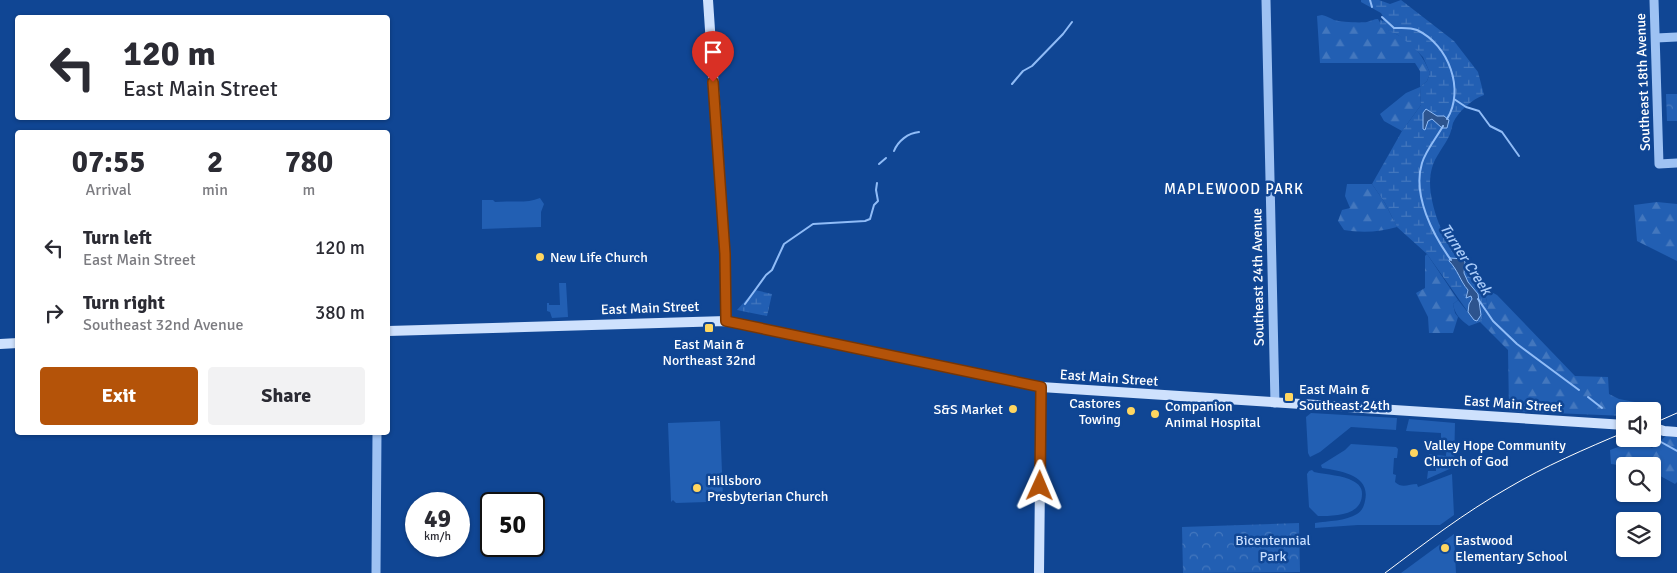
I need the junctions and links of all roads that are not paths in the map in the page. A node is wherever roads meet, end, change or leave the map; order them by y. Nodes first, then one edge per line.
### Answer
1 (708, 0) edge
2 (1266, 0) edge
3 (1654, 0) edge
4 (1677, 37) edge
5 (1656, 38) junction
6 (1677, 163) edge
7 (726, 321) junction
8 (390, 331) edge
9 (15, 343) edge
10 (0, 344) edge
11 (1041, 387) junction
12 (1274, 403) junction
13 (1616, 424) edge
14 (1661, 425) edge
15 (1677, 425) edge
16 (1661, 430) edge
17 (1677, 432) edge
18 (377, 435) edge
19 (376, 573) edge
20 (1039, 573) edge

1 - 7 main road
2 - 12 street, Southeast 24th Avenue
3 - 5 street, Southeast 18th Avenue
4 - 5 street
5 - 6 street, Southeast 18th Avenue
7 - 8 main road, East Main Street
7 - 11 main road, East Main Street
9 - 10 main road
11 - 12 main road, East Main Street
11 - 20 main road
12 - 13 main road, East Main Street
14 - 15 main road
16 - 17 main road
18 - 19 street

